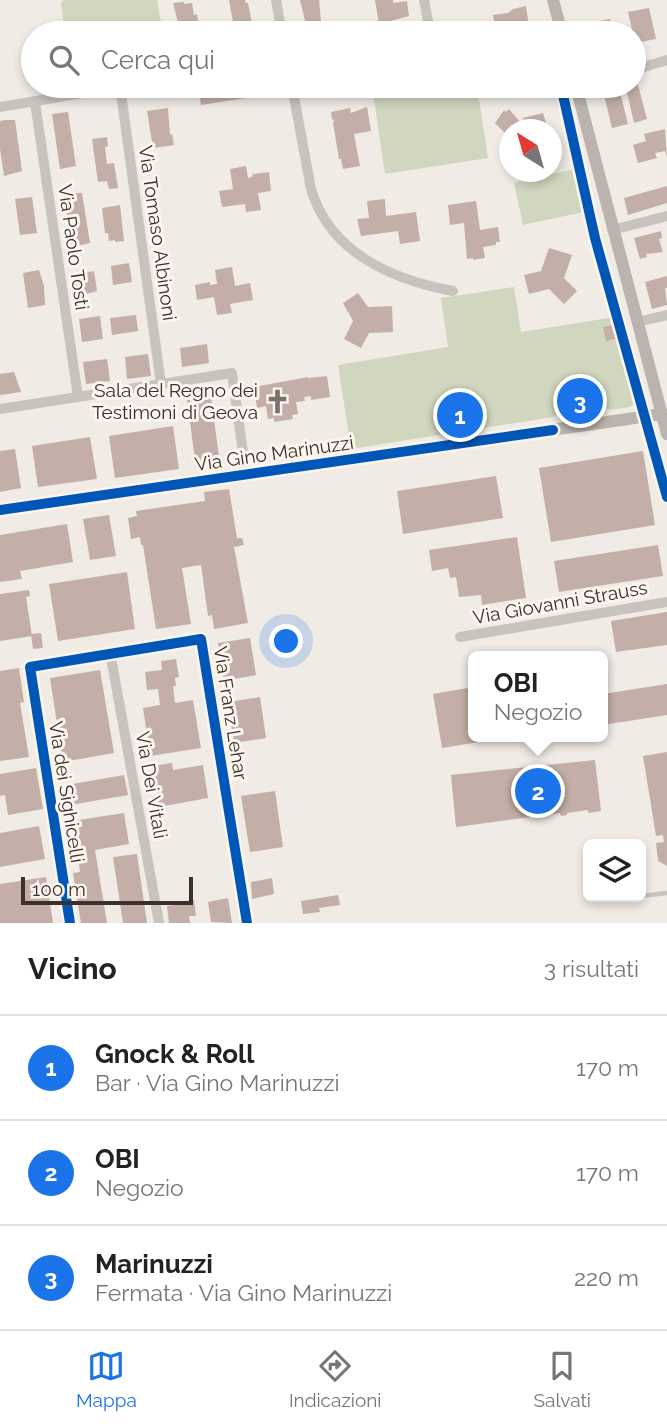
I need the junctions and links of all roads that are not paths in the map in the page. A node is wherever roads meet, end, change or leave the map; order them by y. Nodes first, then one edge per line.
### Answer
1 (276, 0) edge
2 (424, 0) edge
3 (553, 0) edge
4 (280, 21) edge
5 (428, 21) edge
6 (559, 21) edge
7 (667, 60) edge
8 (646, 66) edge
9 (57, 98) edge
10 (124, 98) edge
11 (294, 98) edge
12 (579, 98) edge
13 (35, 102) junction
14 (0, 107) edge
15 (667, 216) edge
16 (612, 230) junction
17 (453, 291) dead end
18 (667, 315) edge
19 (637, 322) junction
20 (161, 384) junction
21 (78, 397) junction
22 (0, 410) edge
23 (664, 413) edge
24 (667, 434) edge
25 (246, 474) junction
26 (0, 510) edge
27 (667, 602) edge
28 (460, 638) dead end
29 (110, 652) junction
30 (30, 667) joint
31 (667, 893) edge
32 (646, 895) edge
33 (70, 923) edge
34 (159, 923) edge
35 (247, 923) edge

1 - 4 street
2 - 5 street
3 - 6 street
7 - 8 street
9 - 13 street
10 - 20 street, Via Tomaso Albinoni
11 - 17 street
12 - 16 street
13 - 14 street
13 - 21 street, Via Paolo Tosti
15 - 16 street
16 - 19 street
18 - 19 street
19 - 23 street
20 - 21 street
20 - 25 street, Via Gino Marinuzzi
21 - 22 street
23 - 24 street
23 - 25 street, Via Gino Marinuzzi
25 - 26 street, Via Gino Marinuzzi
27 - 28 street, Via Giovanni Strauss
29 - 30 street, Via Franz Lehar
29 - 34 street, Via Dei Vitali
29 - 35 street, Via Franz Lehar
30 - 33 street, Via dei Sighicelli
31 - 32 lane

